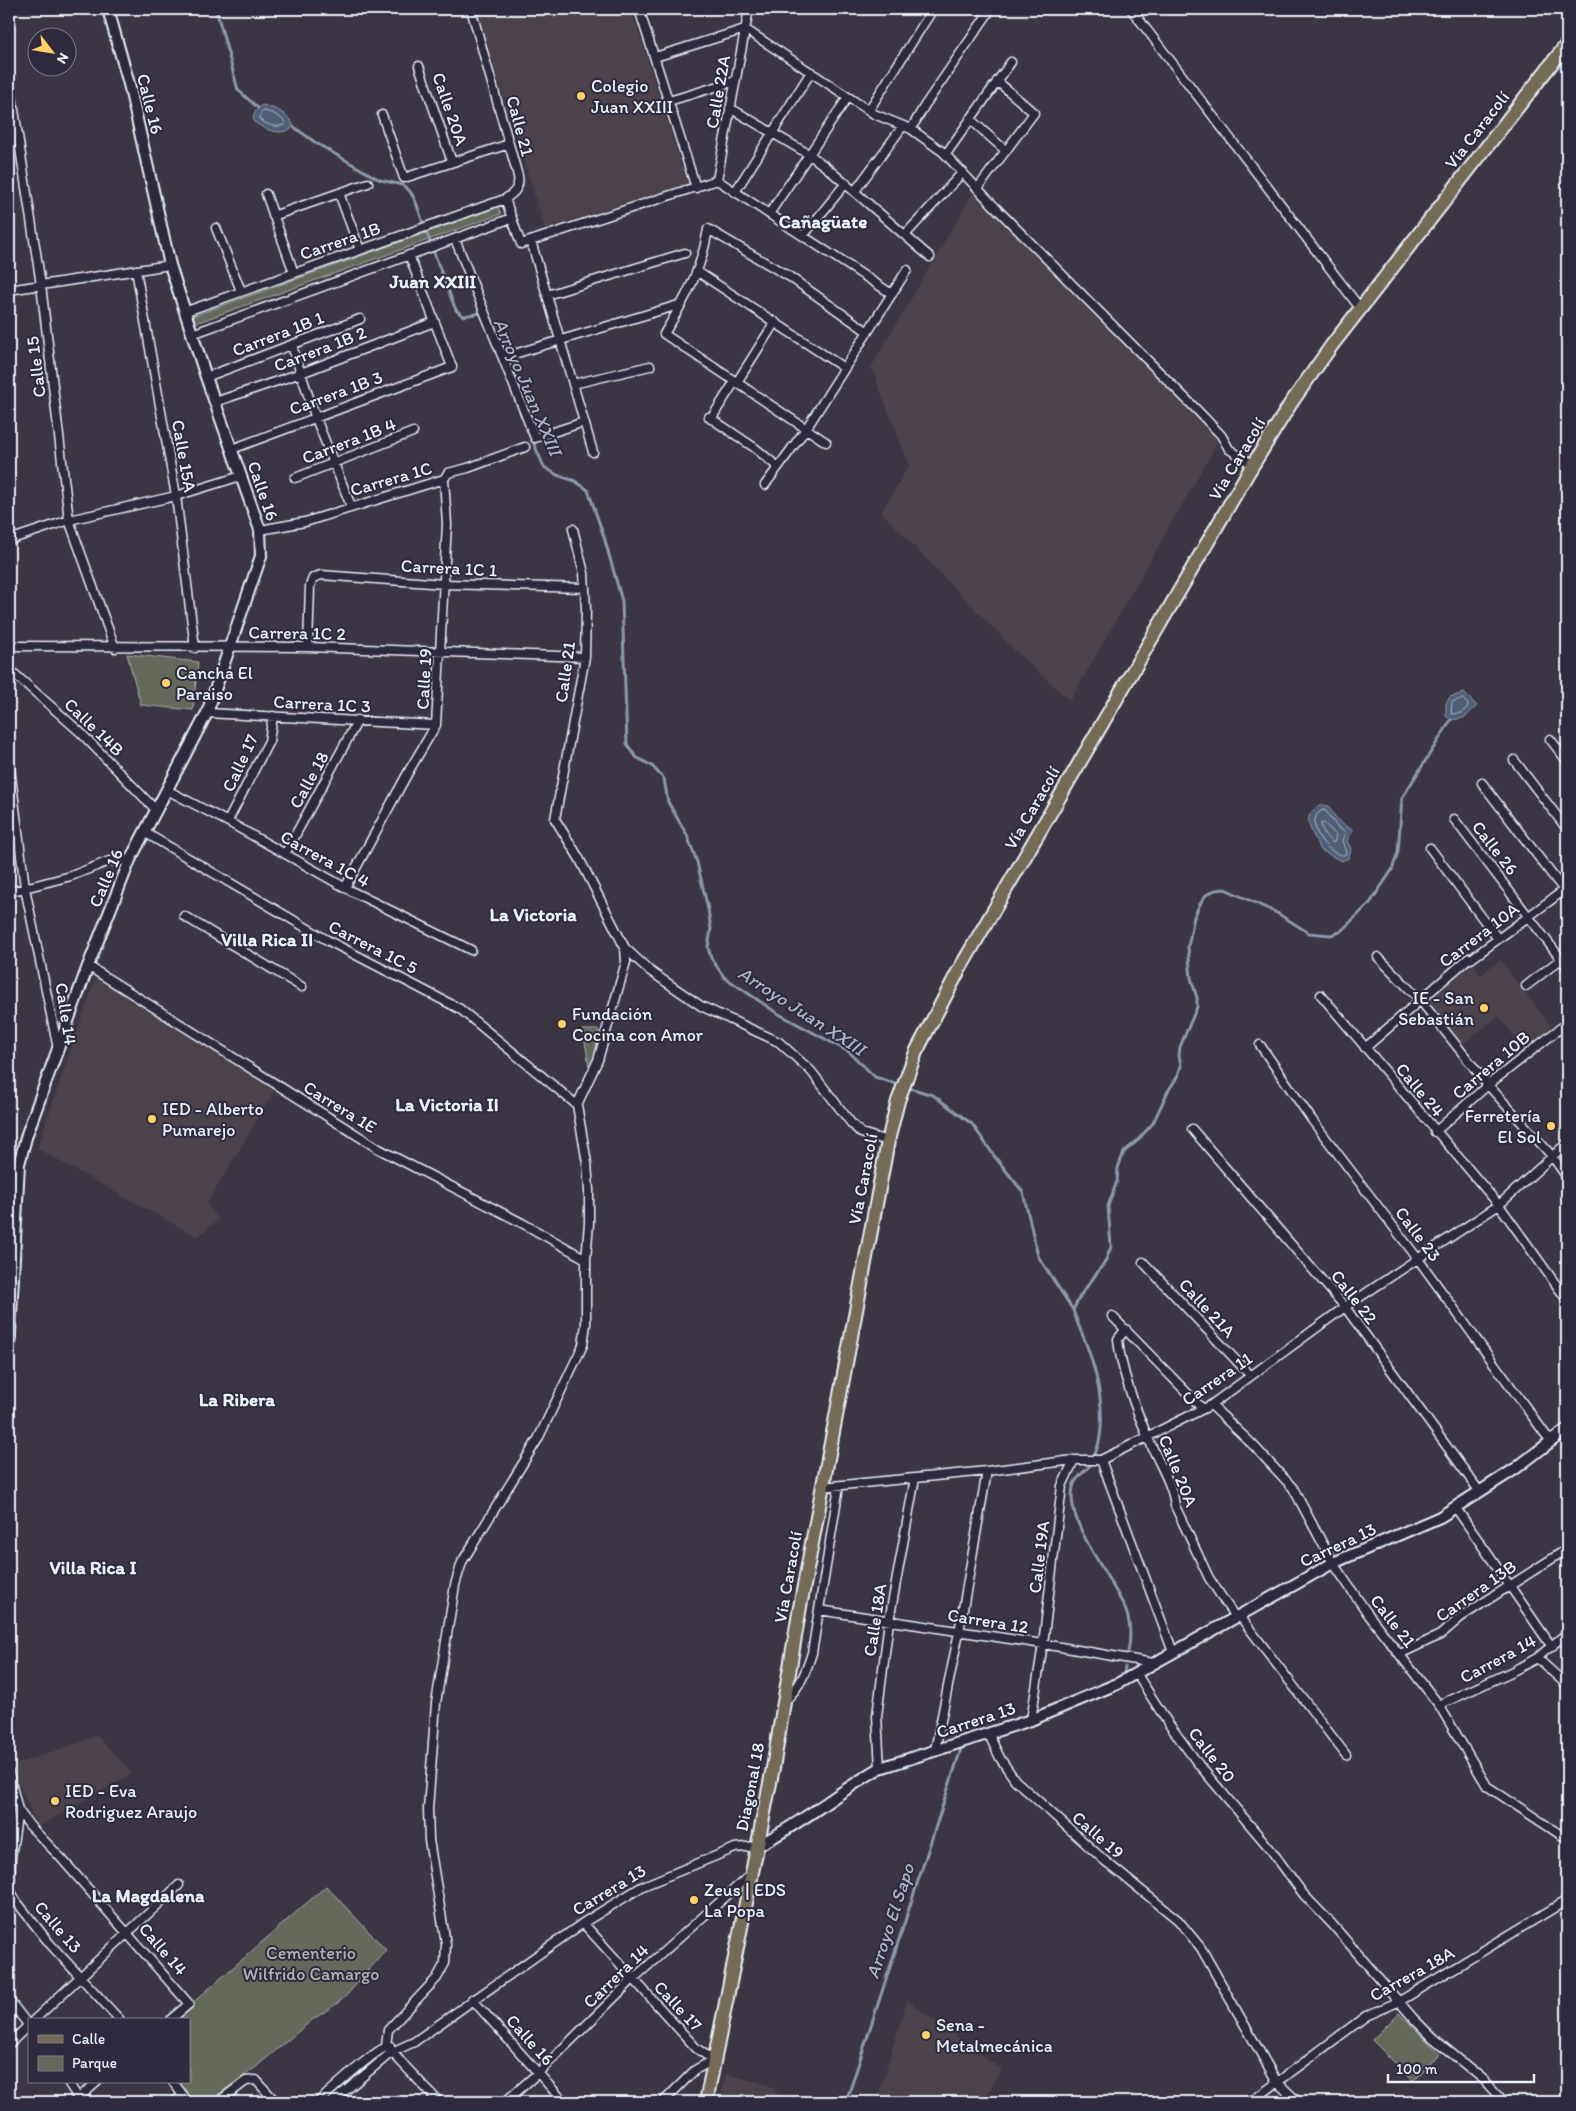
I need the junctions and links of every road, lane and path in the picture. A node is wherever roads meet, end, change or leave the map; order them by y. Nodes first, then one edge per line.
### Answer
1 (108, 9) edge
2 (471, 9) edge
3 (649, 9) edge
4 (749, 9) edge
5 (933, 9) edge
6 (991, 9) edge
7 (1130, 9) edge
8 (639, 10) edge
9 (745, 29) junction
10 (1567, 44) edge
11 (654, 58) junction
12 (1011, 62) dead end
13 (419, 66) dead end
14 (810, 72) junction
15 (9, 77) edge
16 (735, 81) junction
17 (997, 81) junction
18 (848, 97) junction
19 (669, 101) junction
20 (730, 108) junction
21 (869, 110) junction
22 (382, 115) dead end
23 (970, 119) junction
24 (903, 126) junction
25 (912, 129) junction
26 (772, 133) junction
27 (509, 144) junction
28 (1006, 151) junction
29 (946, 154) junction
30 (810, 155) junction
31 (452, 162) junction
32 (963, 172) junction
33 (717, 180) junction
34 (368, 183) dead end
35 (846, 183) junction
36 (696, 188) junction
37 (978, 188) junction
38 (855, 191) junction
39 (735, 192) junction
40 (266, 194) dead end
41 (339, 194) junction
42 (505, 199) junction
43 (769, 214) junction
44 (273, 216) junction
45 (512, 218) junction
46 (216, 228) dead end
47 (906, 235) junction
48 (803, 236) junction
49 (455, 239) junction
50 (531, 241) junction
51 (360, 250) junction
52 (685, 253) dead end
53 (409, 255) junction
54 (930, 257) dead end
55 (170, 265) junction
56 (136, 270) junction
57 (907, 270) dead end
58 (698, 272) junction
59 (294, 273) junction
60 (41, 285) junction
61 (9, 290) edge
62 (241, 291) junction
63 (892, 294) junction
64 (547, 295) junction
65 (682, 304) junction
66 (1360, 308) junction
67 (184, 312) junction
68 (360, 319) dead end
69 (434, 322) junction
70 (775, 322) junction
71 (868, 332) junction
72 (192, 334) junction
73 (560, 340) junction
74 (292, 346) junction
75 (504, 357) junction
76 (650, 366) dead end
77 (844, 368) junction
78 (302, 374) junction
79 (206, 377) junction
80 (736, 381) junction
81 (573, 384) junction
82 (216, 402) junction
83 (315, 416) junction
84 (584, 422) junction
85 (806, 428) junction
86 (413, 432) dead end
87 (826, 442) dead end
88 (525, 447) dead end
89 (232, 449) junction
90 (593, 452) dead end
91 (334, 461) junction
92 (1253, 465) junction
93 (778, 467) junction
94 (241, 476) junction
95 (294, 478) dead end
96 (444, 479) junction
97 (765, 485) dead end
98 (176, 496) junction
99 (351, 506) junction
100 (69, 520) junction
101 (573, 529) dead end
102 (260, 530) junction
103 (9, 540) edge
104 (444, 584) junction
105 (584, 588) junction
106 (9, 646) edge
107 (229, 647) junction
108 (308, 647) junction
109 (114, 648) junction
110 (195, 648) junction
111 (440, 653) junction
112 (585, 657) junction
113 (9, 669) edge
114 (207, 713) junction
115 (273, 716) junction
116 (358, 720) junction
117 (436, 725) junction
118 (1550, 740) dead end
119 (1514, 760) dead end
120 (1567, 761) edge
121 (10, 768) dead end
122 (1482, 783) dead end
123 (167, 790) junction
124 (156, 810) junction
125 (1454, 819) dead end
126 (228, 821) junction
127 (1567, 829) edge
128 (144, 832) junction
129 (1430, 848) dead end
130 (285, 854) junction
131 (130, 860) junction
132 (25, 888) junction
133 (345, 888) junction
134 (1566, 891) edge
135 (9, 892) edge
136 (184, 916) dead end
137 (1530, 916) junction
138 (1498, 939) junction
139 (625, 948) junction
140 (471, 950) dead end
141 (1378, 957) dead end
142 (1561, 959) junction
143 (88, 966) junction
144 (1567, 968) edge
145 (1526, 986) dead end
146 (302, 987) dead end
147 (1320, 994) dead end
148 (1420, 1000) junction
149 (1567, 1022) edge
150 (1260, 1046) dead end
151 (1365, 1048) junction
152 (58, 1050) junction
153 (1488, 1085) junction
154 (577, 1105) junction
155 (1192, 1129) dead end
156 (1436, 1132) junction
157 (888, 1142) junction
158 (1567, 1142) edge
159 (1552, 1156) junction
160 (1567, 1177) edge
161 (1499, 1205) junction
162 (13, 1214) edge
163 (586, 1259) junction
164 (1418, 1259) junction
165 (1143, 1262) dead end
166 (10, 1287) edge
167 (1567, 1300) edge
168 (1344, 1307) junction
169 (1112, 1316) dead end
170 (1126, 1329) junction
171 (9, 1352) edge
172 (1250, 1375) junction
173 (1207, 1407) junction
174 (1567, 1429) edge
175 (1148, 1438) junction
176 (1551, 1442) junction
177 (1074, 1460) junction
178 (1097, 1460) junction
179 (987, 1471) junction
180 (915, 1478) junction
181 (839, 1486) junction
182 (822, 1487) junction
183 (1480, 1492) junction
184 (1456, 1508) junction
185 (1567, 1549) edge
186 (1333, 1563) junction
187 (1508, 1586) junction
188 (819, 1610) junction
189 (1237, 1616) junction
190 (889, 1620) junction
191 (960, 1632) junction
192 (1567, 1632) edge
193 (1043, 1644) junction
194 (1552, 1647) junction
195 (1173, 1652) junction
196 (1400, 1654) junction
197 (1538, 1658) junction
198 (1153, 1663) junction
199 (1136, 1673) junction
200 (1567, 1686) edge
201 (783, 1702) junction
202 (1439, 1705) junction
203 (1031, 1720) junction
204 (989, 1734) junction
205 (935, 1750) junction
206 (1346, 1755) dead end
207 (880, 1768) junction
208 (9, 1773) edge
209 (18, 1810) junction
210 (1567, 1839) edge
211 (757, 1846) junction
212 (750, 1875) junction
213 (179, 1885) dead end
214 (9, 1890) edge
215 (1567, 1900) edge
216 (583, 1923) junction
217 (127, 1932) junction
218 (82, 1977) junction
219 (632, 1979) junction
220 (472, 1999) junction
221 (9, 2000) edge
222 (1400, 2001) junction
223 (36, 2018) edge
224 (118, 2018) edge
225 (172, 2018) edge
226 (28, 2024) edge
227 (28, 2026) edge
228 (9, 2044) edge
229 (389, 2049) junction
230 (713, 2060) junction
231 (538, 2073) junction
232 (1277, 2082) junction
233 (69, 2084) edge
234 (95, 2084) edge
235 (174, 2084) edge
236 (182, 2095) junction
237 (78, 2101) edge
238 (174, 2102) edge
239 (188, 2102) edge
240 (218, 2102) edge
241 (276, 2102) edge
242 (318, 2102) edge
243 (332, 2102) edge
244 (439, 2102) edge
245 (505, 2102) edge
246 (564, 2102) edge
247 (662, 2102) edge
248 (706, 2102) edge
249 (1244, 2102) edge
250 (1298, 2102) edge
251 (1504, 2102) edge

1 - 55 street, Calle 16
2 - 27 street, Calle 21
3 - 8 street
4 - 9 street, Calle 22A
5 - 21 street
6 - 25 street
7 - 66 street
8 - 11 street
9 - 11 street
9 - 14 street
9 - 16 street, Calle 22A
10 - 66 main road, Vía Caracolí
11 - 19 street
12 - 17 street
13 - 31 street, Calle 20A
14 - 18 street
14 - 26 street
15 - 60 street, Calle 15
16 - 19 street
16 - 20 street, Calle 22A
17 - 23 street
17 - 28 street
18 - 21 street
18 - 30 street
19 - 36 street
20 - 26 street
20 - 33 street, Calle 22A
21 - 24 street
22 - 31 street
23 - 28 street
23 - 29 street
24 - 25 street
24 - 38 street
25 - 29 street
26 - 30 street
26 - 39 street
27 - 31 street
27 - 42 street, Calle 21
28 - 37 street
29 - 32 street
30 - 35 street
30 - 43 street
32 - 37 street
32 - 47 street
33 - 36 street
33 - 39 street
34 - 41 street
35 - 38 street
35 - 48 street
36 - 50 street
37 - 92 street
38 - 47 street
39 - 43 street
40 - 44 street
41 - 44 street
41 - 51 street
42 - 45 street
42 - 51 street, Carrera 1B
43 - 48 street
44 - 59 street
45 - 49 street, Carrera 1B
45 - 50 street
46 - 62 street
47 - 54 street
48 - 63 street
49 - 53 street, Carrera 1B
49 - 75 street
50 - 64 street
51 - 59 street, Carrera 1B
52 - 64 street
53 - 69 street
53 - 72 street, Carrera 1B
55 - 56 street
55 - 67 street, Calle 16
56 - 60 street
56 - 98 street, Calle 15A
57 - 63 street
58 - 65 street
58 - 70 street
58 - 71 street
59 - 62 street, Carrera 1B
60 - 61 street
60 - 100 street, Calle 15
62 - 67 street, Carrera 1B
63 - 71 street
64 - 73 street
65 - 73 street
65 - 80 street
66 - 92 main road, Vía Caracolí
67 - 72 street, Calle 16
68 - 74 street, Carrera 1B 1
69 - 78 street, Carrera 1B 2
69 - 83 street, Carrera 1B 3
70 - 77 street
70 - 80 street
71 - 77 street
72 - 79 street, Calle 16
73 - 75 street
73 - 81 street
74 - 78 street
74 - 79 street, Carrera 1B 1
75 - 84 street
76 - 81 street
77 - 85 street
78 - 82 street, Carrera 1B 2
78 - 83 street
79 - 82 street, Calle 16
80 - 85 street
80 - 93 street
81 - 84 street
82 - 89 street, Calle 16
83 - 89 street, Carrera 1B 3
83 - 91 street
84 - 90 street
85 - 87 street
85 - 93 street
86 - 91 street, Carrera 1B 4
88 - 96 street, Carrera 1C
89 - 94 street, Calle 16
91 - 95 street, Carrera 1B 4
91 - 99 street
92 - 157 main road, Vía Caracolí
93 - 97 street
94 - 98 street
94 - 102 street, Calle 16
96 - 99 street, Carrera 1C
96 - 104 street, Calle 19
98 - 100 street
98 - 110 street, Calle 15A
99 - 102 street, Carrera 1C
100 - 103 street
100 - 109 street, Calle 15
101 - 105 street, Calle 21
102 - 107 street, Calle 16
104 - 105 street, Carrera 1C 1
104 - 108 street, Carrera 1C 1
104 - 111 street, Calle 19
105 - 112 street, Calle 21
106 - 109 street, Carrera 1C 2
107 - 108 street, Carrera 1C 2
107 - 110 street, Carrera 1C 2
107 - 114 street, Calle 16
108 - 111 street, Carrera 1C 2
109 - 110 street, Carrera 1C 2
111 - 112 street, Carrera 1C 2
111 - 117 street, Calle 19
112 - 139 street, Calle 21
113 - 124 street, Calle 14B
114 - 115 street, Carrera 1C 3
114 - 123 street, Calle 16
115 - 116 street, Carrera 1C 3
115 - 126 street, Calle 17
116 - 117 street, Carrera 1C 3
116 - 130 street, Calle 18
117 - 133 street, Calle 19
118 - 120 street
119 - 127 street
121 - 132 street, Calle 14
122 - 134 street
123 - 124 street, Calle 16
123 - 126 street, Carrera 1C 4
124 - 128 street, Calle 16
125 - 137 street, Calle 26
126 - 130 street, Carrera 1C 4
128 - 131 street, Calle 16
128 - 154 street, Carrera 1C 5
129 - 138 street
130 - 133 street, Carrera 1C 4
131 - 132 street
131 - 143 street, Calle 16
132 - 135 street
132 - 152 street, Calle 14
133 - 140 street, Carrera 1C 4
134 - 137 street, Carrera 10A
136 - 146 street
137 - 138 street, Carrera 10A
137 - 142 street, Calle 26
138 - 148 street, Carrera 10A
139 - 154 street
139 - 157 street
141 - 148 street
142 - 144 street, Calle 26
142 - 145 street
143 - 152 street, Calle 16
143 - 163 street, Carrera 1E
147 - 151 street, Calle 24
148 - 151 street, Carrera 10A
148 - 153 street
149 - 153 street, Carrera 10B
150 - 164 street, Calle 23
151 - 156 street, Calle 24
152 - 162 street, Calle 14
153 - 156 street, Carrera 10B
153 - 159 street
154 - 163 street
155 - 168 street, Calle 22
156 - 161 street, Calle 24
157 - 182 main road, Vía Caracolí
158 - 159 street, Carrera 11
159 - 160 street
159 - 161 street, Carrera 11
161 - 164 street, Carrera 11
161 - 167 street, Calle 24
162 - 166 street, Calle 14
163 - 229 street
164 - 168 street, Carrera 11
164 - 176 street, Calle 23
165 - 172 street, Calle 21A
166 - 171 street, Calle 14
168 - 172 street, Carrera 11
168 - 183 street, Calle 22
169 - 170 street, Calle 21
170 - 173 street, Calle 21
170 - 175 street, Calle 20A
172 - 173 street, Carrera 11
173 - 175 street, Carrera 11
173 - 186 street, Calle 21
174 - 176 street, Carrera 13
175 - 178 street, Carrera 11
175 - 189 street, Calle 20A
176 - 183 street, Carrera 13
177 - 178 street, Carrera 11
177 - 179 street, Carrera 11
177 - 193 street, Calle 19A
178 - 195 street
179 - 180 street, Carrera 11
179 - 191 street
180 - 181 street, Carrera 11
180 - 190 street, Calle 18A
181 - 182 street, Carrera 11
181 - 188 street
182 - 201 main road, Vía Caracolí
183 - 184 street, Carrera 13
184 - 186 street, Carrera 13
184 - 187 street
185 - 187 street, Carrera 13B
186 - 189 street, Carrera 13
186 - 196 street, Calle 21
187 - 194 street
187 - 196 street, Carrera 13B
188 - 190 street, Carrera 12
188 - 201 street
189 - 195 street, Carrera 13
189 - 206 street, Calle 20A
190 - 191 street, Carrera 12
190 - 207 street, Calle 18A
191 - 193 street, Carrera 12
191 - 205 street
192 - 194 street, Carrera 14
193 - 198 street, Carrera 12
193 - 203 street, Calle 19A
194 - 197 street, Carrera 14
195 - 198 street, Carrera 13
196 - 202 street, Calle 21
197 - 200 street
197 - 202 street, Carrera 14
198 - 199 street, Carrera 13
199 - 203 street, Carrera 13
199 - 222 street, Calle 20
201 - 211 main road, Diagonal 18
202 - 210 street, Calle 21
203 - 204 street, Carrera 13
204 - 205 street, Carrera 13
204 - 232 street, Calle 19
205 - 207 street, Carrera 13
207 - 211 street, Carrera 13
208 - 209 street, Calle 14
209 - 214 street, Calle 13
209 - 217 street, Calle 14
211 - 212 main road, Diagonal 18
211 - 216 street, Carrera 13
212 - 219 street, Carrera 14
212 - 230 main road, Diagonal 18
213 - 217 street
214 - 218 street, Calle 13
215 - 222 street, Carrera 18A
216 - 219 street, Calle 17
216 - 220 street, Carrera 13
217 - 218 street
217 - 225 street, Calle 14
218 - 223 street
218 - 224 street, Calle 13
219 - 230 street, Calle 17
219 - 231 street, Carrera 14
220 - 229 street, Carrera 13
220 - 231 street, Calle 16
221 - 226 street
222 - 232 street, Carrera 18A
222 - 251 street
227 - 228 street
229 - 242 street, Carrera 13
229 - 243 street, Carrera 13
229 - 244 street
230 - 247 street
230 - 248 main road, Diagonal 18
231 - 245 street, Carrera 14
231 - 246 street, Calle 16
232 - 249 street, Carrera 18A
232 - 250 street
233 - 237 street
234 - 237 street
235 - 236 street
236 - 238 street
236 - 239 street
240 - 241 street

